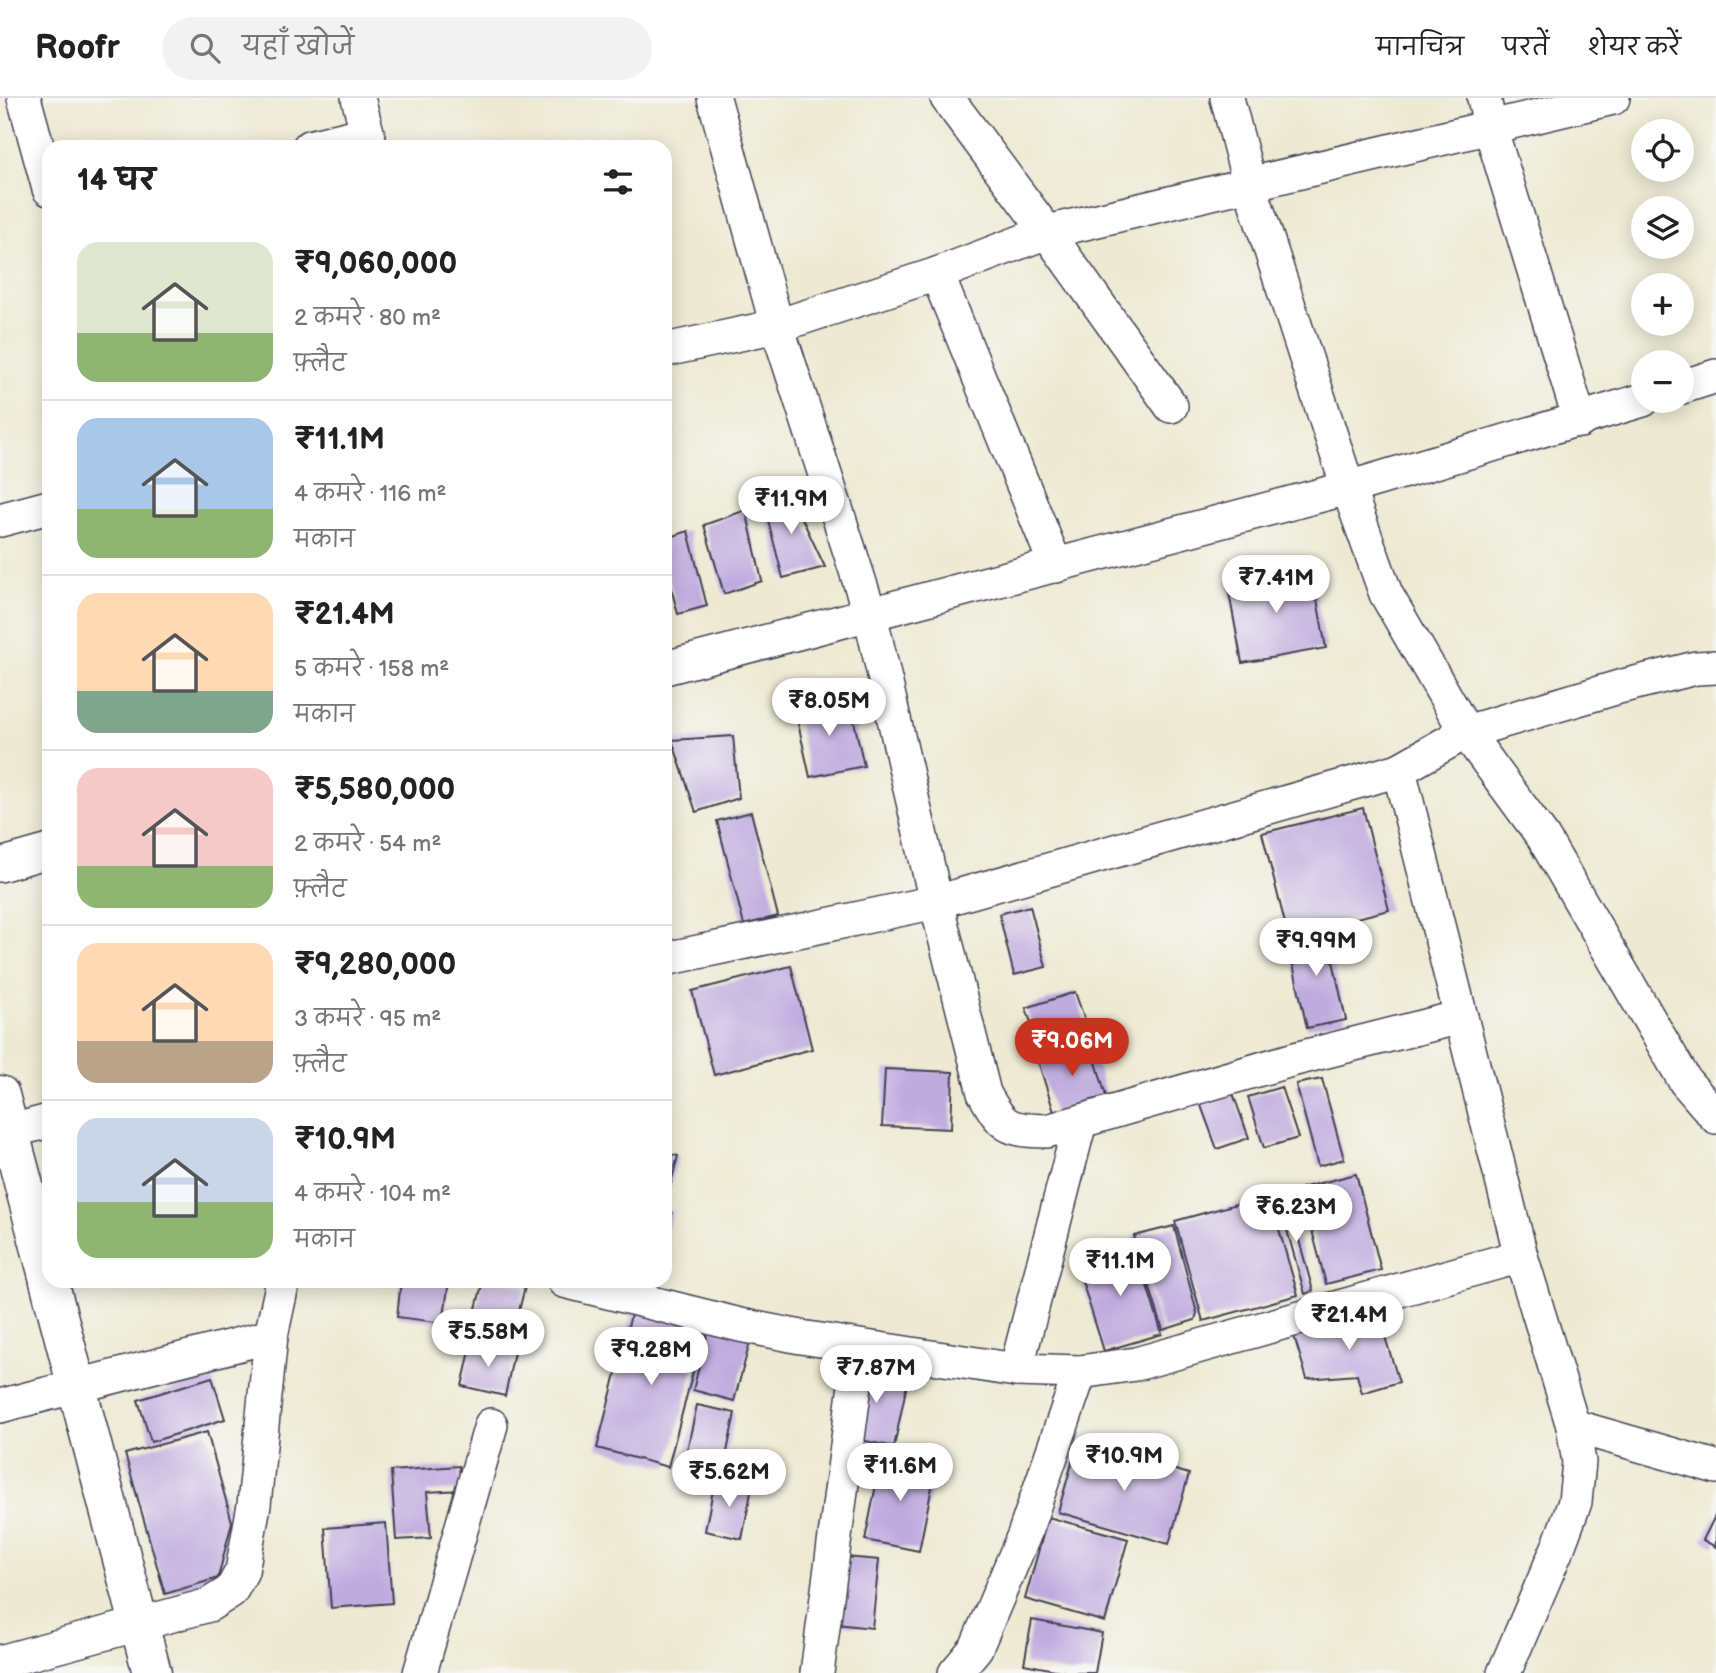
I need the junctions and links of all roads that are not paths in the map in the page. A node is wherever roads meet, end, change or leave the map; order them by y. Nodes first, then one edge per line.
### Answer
1 (24, 98) edge
2 (358, 98) edge
3 (714, 98) edge
4 (947, 98) edge
5 (1227, 98) edge
6 (1613, 98) edge
7 (1487, 113) edge
8 (369, 140) edge
9 (42, 164) edge
10 (1250, 186) junction
11 (1047, 232) junction
12 (937, 274) junction
13 (777, 326) junction
14 (672, 348) edge
15 (1716, 376) edge
16 (1694, 383) edge
17 (1631, 404) edge
18 (1171, 406) dead end
19 (1580, 421) junction
20 (1348, 488) junction
21 (42, 509) edge
22 (0, 520) edge
23 (1056, 566) junction
24 (870, 614) junction
25 (672, 666) edge
26 (1716, 667) edge
27 (1465, 732) junction
28 (1399, 770) junction
29 (42, 853) edge
30 (0, 865) edge
31 (936, 902) junction
32 (672, 958) edge
33 (1461, 1017) junction
34 (1716, 1117) edge
35 (3, 1120) edge
36 (42, 1121) edge
37 (1080, 1122) junction
38 (42, 1256) edge
39 (1521, 1256) junction
40 (51, 1288) edge
41 (281, 1288) edge
42 (592, 1288) edge
43 (271, 1336) junction
44 (858, 1370) dead end
45 (1016, 1370) junction
46 (1080, 1372) junction
47 (77, 1387) junction
48 (0, 1406) edge
49 (491, 1425) dead end
50 (1573, 1426) junction
51 (1716, 1466) edge
52 (139, 1626) junction
53 (0, 1662) edge
54 (152, 1673) edge
55 (420, 1673) edge
56 (817, 1673) edge
57 (955, 1673) edge
58 (1504, 1673) edge

1 - 9 street
2 - 8 street
3 - 13 street
4 - 11 street
5 - 10 street
6 - 7 street
7 - 10 street
7 - 19 street
10 - 11 street
10 - 20 street
11 - 12 street
11 - 18 street
12 - 13 street
12 - 23 street
13 - 14 street
13 - 24 street
15 - 16 street
17 - 19 street
19 - 20 street
20 - 23 street
20 - 27 street
21 - 22 street
23 - 24 street
24 - 25 street
24 - 31 street
26 - 27 street
27 - 28 street
27 - 34 street
28 - 31 street
28 - 33 street
29 - 30 street
31 - 32 street
31 - 37 street
33 - 37 street
33 - 39 street
35 - 36 street
35 - 38 street
37 - 45 street
39 - 46 street
39 - 50 street
40 - 47 street
41 - 43 street
42 - 45 street
43 - 47 street
43 - 52 street
44 - 56 street
45 - 46 street
46 - 57 street
47 - 48 street
47 - 52 street
49 - 55 street
50 - 51 street
50 - 58 street
52 - 53 street
52 - 54 street

